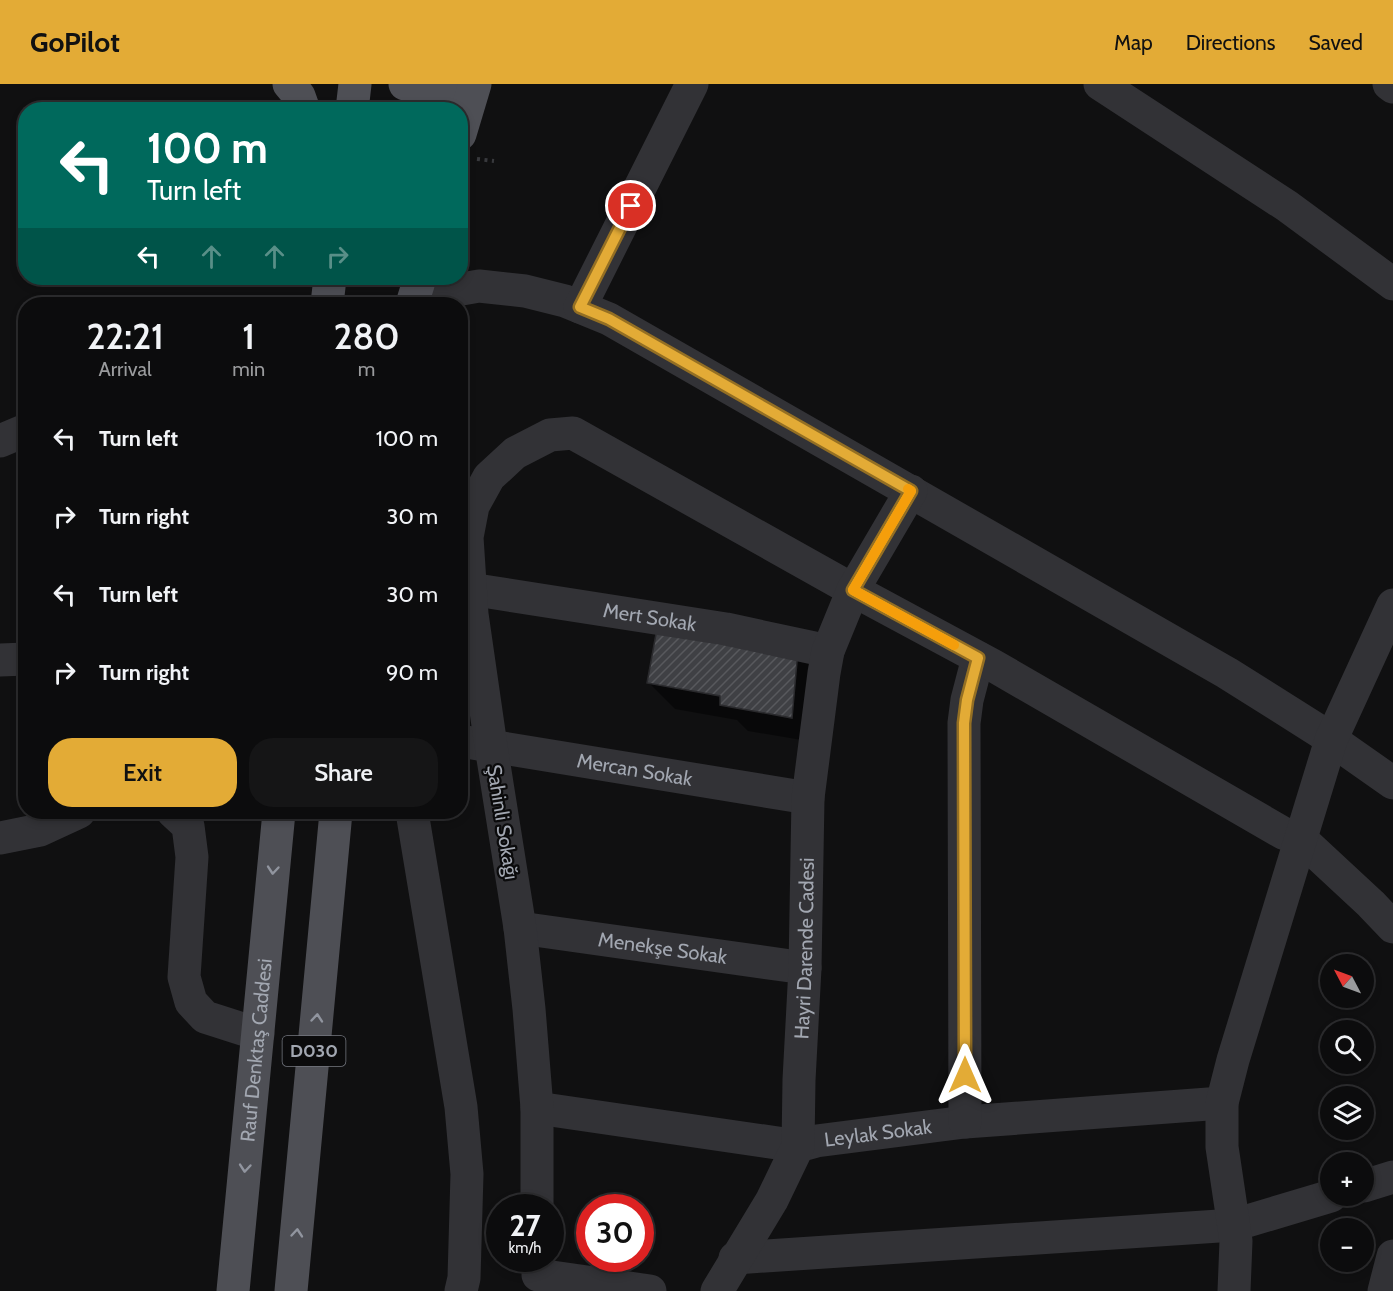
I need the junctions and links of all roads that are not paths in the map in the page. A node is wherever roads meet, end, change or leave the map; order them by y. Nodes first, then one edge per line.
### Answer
1 (289, 84) edge
2 (355, 84) edge
3 (405, 84) edge
4 (460, 84) edge
5 (475, 84) edge
6 (692, 84) edge
7 (1100, 84) edge
8 (1389, 84) edge
9 (1393, 87) edge
10 (301, 102) edge
11 (353, 102) edge
12 (468, 107) edge
13 (1393, 284) edge
14 (432, 297) edge
15 (580, 307) junction
16 (18, 433) edge
17 (0, 441) edge
18 (911, 491) junction
19 (468, 532) edge
20 (468, 554) edge
21 (470, 589) junction
22 (853, 590) junction
23 (1393, 605) edge
24 (828, 651) junction
25 (978, 658) junction
26 (18, 659) edge
27 (0, 660) edge
28 (1331, 740) junction
29 (476, 743) edge
30 (1393, 783) edge
31 (808, 798) junction
32 (64, 819) edge
33 (180, 819) edge
34 (278, 819) edge
35 (335, 819) edge
36 (413, 819) edge
37 (0, 838) edge
38 (1301, 839) junction
39 (1393, 927) edge
40 (520, 928) junction
41 (805, 968) junction
42 (258, 1034) junction
43 (1222, 1103) junction
44 (537, 1108) junction
45 (965, 1122) junction
46 (798, 1146) junction
47 (1393, 1177) edge
48 (1374, 1183) edge
49 (537, 1194) edge
50 (1320, 1199) edge
51 (1234, 1225) junction
52 (1393, 1256) edge
53 (735, 1258) junction
54 (537, 1275) edge
55 (233, 1291) edge
56 (291, 1291) edge
57 (460, 1291) edge
58 (651, 1291) edge
59 (717, 1291) edge
60 (1234, 1291) edge
61 (1384, 1291) edge

1 - 10 main road
2 - 11 main road
3 - 4 main road
5 - 12 main road
6 - 15 street
7 - 13 street
8 - 9 street
14 - 15 street
15 - 18 street
16 - 17 street
18 - 22 street, Hayri Darende Cadesi
18 - 28 street
19 - 22 street, Şahinli Sokağı
20 - 21 street, Şahinli Sokağı
21 - 24 street, Mert Sokak
21 - 29 street, Şahinli Sokağı
22 - 24 street, Hayri Darende Cadesi
22 - 25 street, Şahinli Sokağı
23 - 28 street
24 - 31 street, Hayri Darende Cadesi
25 - 38 street, Şahinli Sokağı
25 - 45 street
26 - 27 street
28 - 30 street
28 - 38 street
29 - 31 street, Mercan Sokak
29 - 40 street, Şahinli Sokağı
31 - 41 street, Hayri Darende Cadesi
32 - 37 street
33 - 42 street
34 -> 42 main road, Rauf Denktaş Caddesi
56 -> 35 main road, D030
36 - 57 street
38 - 39 street
38 - 43 street
40 - 41 street, Menekşe Sokak
40 - 44 street, Şahinli Sokağı
41 - 46 street, Hayri Darende Cadesi
42 -> 55 main road, Rauf Denktaş Caddesi
43 - 45 street, Leylak Sokak
43 - 51 street
44 - 46 street, Leylak Sokak
44 - 49 street, Şahinli Sokağı
45 - 46 street, Leylak Sokak
46 - 53 street, Hayri Darende Cadesi
47 - 48 street
50 - 51 street
51 - 53 street
51 - 60 street
52 - 61 street
53 - 59 street, Hayri Darende Cadesi
54 - 58 street

